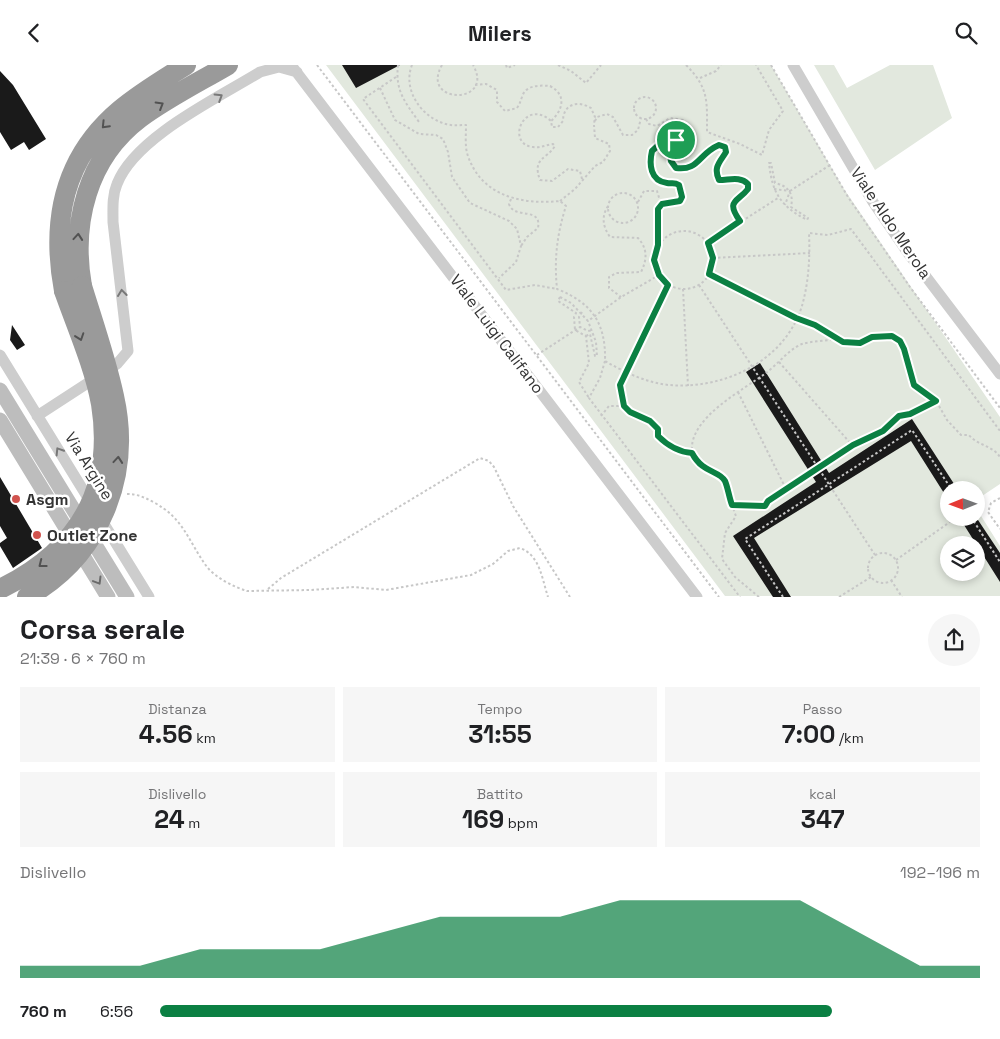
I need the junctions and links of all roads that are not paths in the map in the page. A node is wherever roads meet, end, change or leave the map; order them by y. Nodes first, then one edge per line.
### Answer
1 (186, 65) edge
2 (228, 65) edge
3 (793, 65) edge
4 (294, 67) edge
5 (73, 289) junction
6 (0, 355) edge
7 (1000, 374) edge
8 (0, 390) edge
9 (37, 416) junction
10 (0, 419) edge
11 (0, 589) edge
12 (26, 597) edge
13 (108, 597) edge
14 (127, 597) edge
15 (149, 597) edge
16 (697, 597) edge

1 -> 5 highway
5 -> 2 highway
3 - 7 street, Viale Aldo Merola
9 -> 4 street
4 - 16 street, Viale Luigi Califano
5 -> 11 highway, bridge
12 -> 5 highway, bridge
6 - 9 street, Via Argine
8 - 14 street
15 -> 9 street, Via Argine
10 -> 13 street

